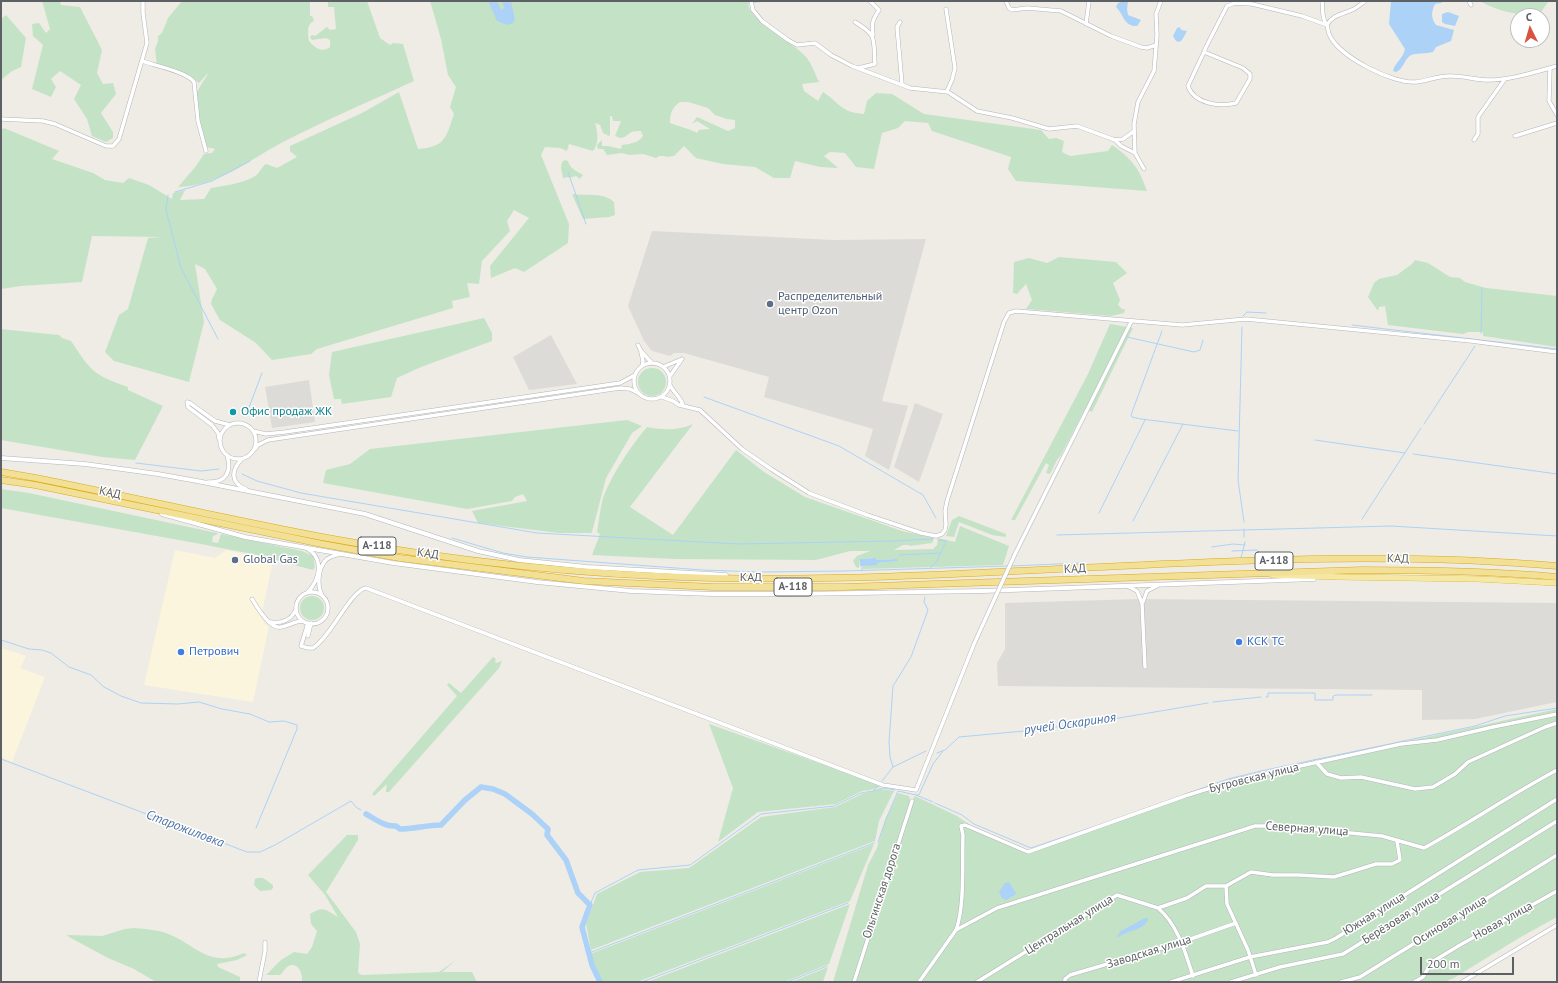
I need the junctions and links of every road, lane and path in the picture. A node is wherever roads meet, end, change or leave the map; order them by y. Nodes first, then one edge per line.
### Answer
1 (143, 1) edge
2 (751, 1) edge
3 (870, 1) edge
4 (1006, 1) edge
5 (1089, 1) edge
6 (1161, 1) edge
7 (1322, 1) edge
8 (1365, 1) edge
9 (1469, 1) edge
10 (1471, 5) dead end
11 (946, 9) dead end
12 (855, 22) dead end
13 (900, 22) dead end
14 (1086, 24) junction
15 (1327, 25) junction
16 (873, 36) junction
17 (1156, 45) junction
18 (1204, 52) junction
19 (142, 61) junction
20 (1557, 66) edge
21 (857, 68) junction
22 (1550, 68) junction
23 (1505, 79) junction
24 (902, 84) junction
25 (947, 91) junction
26 (1557, 115) edge
27 (1, 119) edge
28 (1557, 122) edge
29 (1134, 131) junction
30 (1515, 136) dead end
31 (1115, 140) junction
32 (1474, 140) dead end
33 (206, 151) dead end
34 (1135, 153) junction
35 (1144, 169) dead end
36 (1131, 322) junction
37 (638, 345) dead end
38 (641, 351) junction
39 (1557, 352) edge
40 (652, 363) junction
41 (642, 366) junction
42 (663, 367) junction
43 (635, 375) junction
44 (670, 376) junction
45 (670, 385) junction
46 (638, 393) junction
47 (662, 397) junction
48 (683, 405) junction
49 (230, 425) junction
50 (254, 431) junction
51 (220, 442) junction
52 (255, 449) junction
53 (227, 456) junction
54 (1, 458) edge
55 (242, 459) junction
56 (1, 472) edge
57 (1, 480) edge
58 (197, 481) junction
59 (252, 492) junction
60 (128, 505) junction
61 (305, 548) junction
62 (340, 554) junction
63 (1557, 566) edge
64 (1254, 573) junction
65 (1340, 577) junction
66 (1557, 577) edge
67 (759, 578) junction
68 (1557, 583) edge
69 (1164, 584) junction
70 (1120, 585) junction
71 (307, 593) junction
72 (322, 596) junction
73 (252, 599) dead end
74 (1142, 604) junction
75 (296, 608) junction
76 (303, 621) junction
77 (270, 622) junction
78 (310, 623) junction
79 (308, 636) dead end
80 (1145, 667) dead end
81 (1557, 714) edge
82 (1557, 723) edge
83 (1316, 762) junction
84 (1557, 770) edge
85 (1557, 799) edge
86 (912, 801) dead end
87 (1557, 821) edge
88 (1397, 841) junction
89 (1557, 855) edge
90 (1226, 886) junction
91 (1557, 891) edge
92 (1158, 908) junction
93 (1236, 923) junction
94 (1557, 925) edge
95 (956, 930) junction
96 (265, 942) dead end
97 (1182, 942) junction
98 (1250, 957) junction
99 (1256, 975) junction
100 (1193, 976) junction
101 (259, 982) edge
102 (854, 982) edge
103 (919, 982) edge
104 (977, 982) edge
105 (1065, 982) edge
106 (1171, 982) edge
107 (1231, 982) edge
108 (1341, 982) edge
109 (1414, 982) edge
110 (1462, 982) edge

1 - 19 street
2 - 21 street
3 - 16 street
4 - 14 street
5 - 14 street
6 - 17 street
7 - 15 street
8 - 15 street
9 - 10 street
11 - 25 street
12 - 16 street
13 - 24 street
14 - 17 street
15 - 18 street
15 - 23 street
16 - 21 street
17 - 29 street
18 - 18 street
19 - 27 street
19 - 33 street
20 - 22 street
21 - 24 street
22 - 23 street
22 - 26 street
23 - 32 street
24 - 25 street
25 - 31 street
28 - 30 street
29 - 31 street
29 - 34 street
31 - 34 street
34 - 35 street
36 - 39 street
36 - 48 street
36 - 78 street, bridge
37 - 38 street
38 - 40 street
38 - 41 street
40 - 41 street
40 - 42 street
41 - 43 street
42 - 44 street
42 - 44 street
43 - 46 street
43 - 50 street
44 - 45 street
45 - 47 street
45 - 48 street
46 - 47 street
46 - 52 street
47 - 48 street
49 - 50 street
49 - 51 street
49 - 51 street
50 - 52 street
51 - 53 street
52 - 55 street
53 - 55 street
53 - 58 street
54 - 58 street
55 - 59 street
56 - 67 highway, КАД / А-118
57 - 60 highway, КАД / А-118
58 - 59 street
59 - 67 street
60 - 61 street
60 - 64 highway, КАД / А-118
61 - 62 street
61 - 71 street
62 - 70 street
62 - 72 street
63 - 67 highway, КАД / А-118
64 - 65 highway
64 - 66 highway, КАД / А-118
65 - 68 highway
65 - 69 street
69 - 70 street
69 - 74 street
70 - 74 street
71 - 72 street
71 - 75 street
72 - 78 street
73 - 77 street
74 - 80 street
75 - 76 street
75 - 77 street
76 - 77 street
76 - 78 street
78 - 79 street
81 - 83 street, Бугровская улица
82 - 83 street
83 - 95 street, Бугровская улица
84 - 88 street, Северная улица
85 - 98 street, Южная улица
86 - 102 street, Ольгинская дорога
87 - 99 street, Берёзовая улица
88 - 90 street
88 - 95 street, Северная улица
89 - 108 street, Осиновая улица
90 - 92 street
90 - 93 street
91 - 109 street, Новая улица
92 - 97 street
92 - 104 street, Центральная улица
93 - 97 street, Заводская улица
93 - 98 street
94 - 110 street
95 - 103 street
96 - 101 street
97 - 100 street
97 - 105 street, Заводская улица
98 - 99 street
98 - 100 street, Южная улица
99 - 107 street, Берёзовая улица
100 - 106 street, Южная улица

